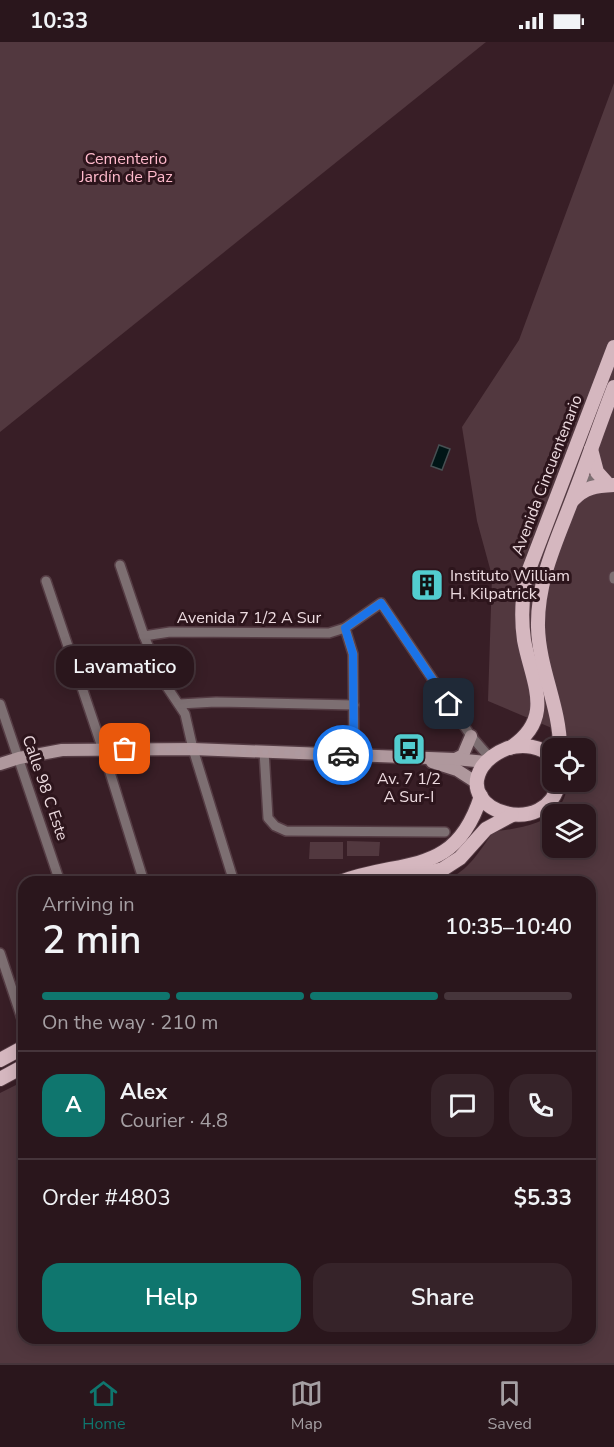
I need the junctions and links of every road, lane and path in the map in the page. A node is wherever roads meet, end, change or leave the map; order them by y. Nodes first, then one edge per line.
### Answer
1 (614, 347) edge
2 (614, 387) edge
3 (591, 448) junction
4 (581, 478) junction
5 (611, 483) edge
6 (572, 502) junction
7 (120, 565) dead end
8 (46, 581) dead end
9 (522, 598) junction
10 (345, 628) junction
11 (144, 636) junction
12 (0, 704) edge
13 (179, 704) junction
14 (354, 705) junction
15 (471, 736) junction
16 (559, 738) edge
17 (510, 748) junction
18 (193, 749) junction
19 (103, 750) junction
20 (264, 751) junction
21 (542, 751) edge
22 (354, 755) junction
23 (417, 757) junction
24 (19, 758) junction
25 (455, 759) junction
26 (488, 760) junction
27 (0, 764) edge
28 (479, 789) junction
29 (555, 792) edge
30 (512, 815) junction
31 (445, 832) dead end
32 (58, 876) edge
33 (142, 876) edge
34 (232, 876) edge
35 (356, 876) edge
36 (415, 876) edge
37 (0, 953) edge
38 (18, 1007) edge
39 (18, 1050) edge
40 (0, 1059) edge
41 (18, 1069) edge
42 (0, 1078) edge

1 - 9 main road, Avenida Cincuentenario
2 - 3 main road, Avenida Cincuentenario
3 - 4 main road, Avenida Cincuentenario
3 - 5 main road
4 - 5 street
4 - 6 main road, Avenida Cincuentenario
4 - 9 main road
5 - 6 main road
6 - 16 main road, Avenida Cincuentenario
7 - 11 street
8 - 19 street
9 - 17 main road, Avenida Cincuentenario
10 - 11 street, Avenida 7 1/2 A Sur
10 - 14 street
10 - 15 street, Avenida 7 1/2 A Sur
11 - 13 street
12 - 24 street, Calle 98 C Este
13 - 14 street
13 - 18 street
14 - 22 street
15 - 25 street
15 - 26 street
17 - 21 main road
17 - 26 main road
18 - 19 street
18 - 20 street
18 - 34 street
19 - 24 street
19 - 33 street
20 - 22 street
20 - 31 street
22 - 23 street
23 - 25 street
23 - 28 street
24 - 27 street
24 - 32 street, Calle 98 C Este
25 - 26 street
26 - 28 main road
28 - 30 main road
28 - 35 main road
29 - 30 main road
30 - 36 main road
37 - 38 street
39 - 40 main road
41 - 42 main road

